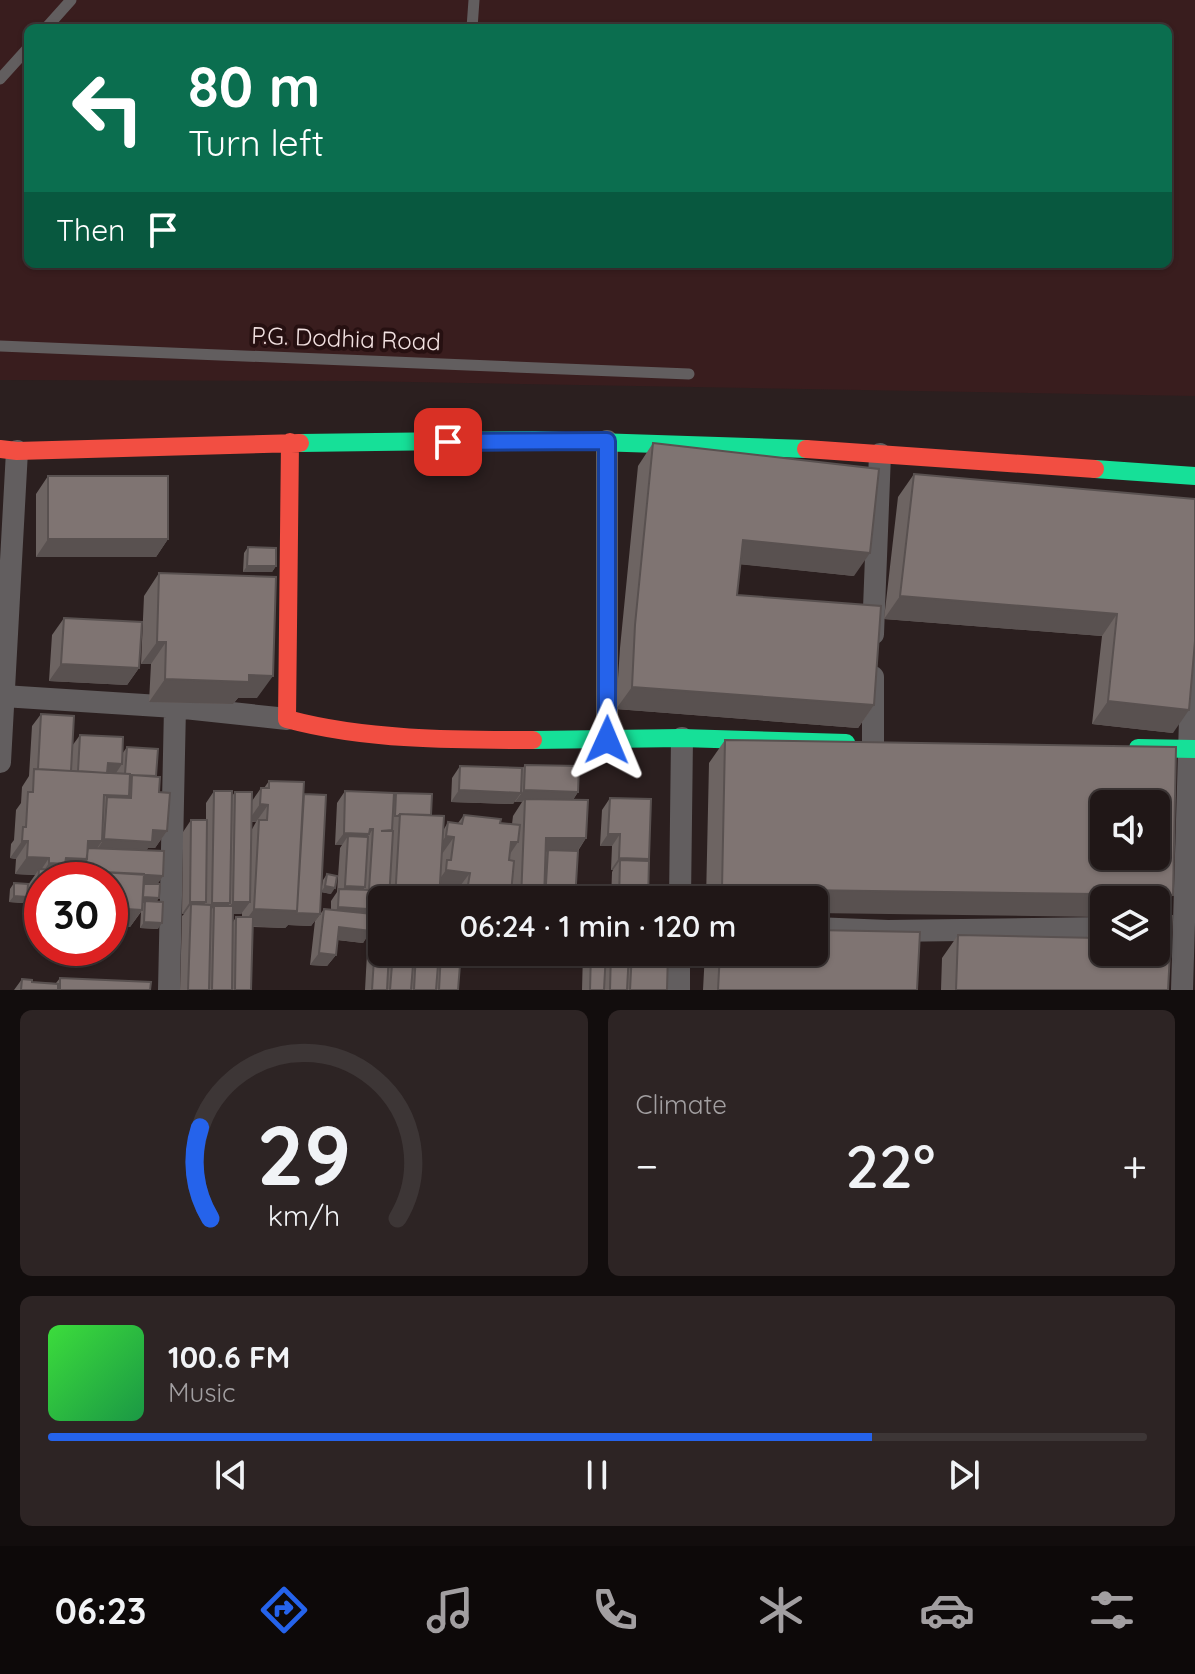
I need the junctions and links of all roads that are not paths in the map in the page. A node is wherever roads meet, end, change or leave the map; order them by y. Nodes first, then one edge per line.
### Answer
1 (71, 0) edge
2 (474, 0) edge
3 (50, 24) edge
4 (472, 24) edge
5 (24, 52) edge
6 (0, 79) edge
7 (0, 346) edge
8 (689, 374) dead end
9 (607, 441) junction
10 (290, 442) junction
11 (8, 450) edge
12 (880, 454) junction
13 (1195, 476) edge
14 (1193, 626) edge
15 (3, 696) junction
16 (175, 707) junction
17 (287, 719) junction
18 (682, 738) junction
19 (607, 740) junction
20 (881, 744) joint
21 (1126, 748) edge
22 (1192, 749) edge
23 (0, 762) edge
24 (680, 886) edge
25 (1090, 928) edge
26 (828, 929) edge
27 (1189, 940) edge
28 (679, 966) edge
29 (169, 990) edge
30 (679, 990) edge
31 (1182, 990) edge

1 - 3 lane
2 - 4 lane
5 - 6 lane
7 - 8 lane, P.G. Dodhia Road
9 - 10 street
9 - 12 street
9 - 19 street
10 - 11 street
10 - 17 street
11 - 15 street
12 - 13 street
12 - 20 street
14 - 22 street
15 - 16 street
15 - 23 street
16 - 17 street
16 - 29 street
17 - 19 street
18 - 19 street
18 - 20 street
18 - 24 street
21 - 22 street
22 - 27 street
25 - 26 street
27 - 31 street
28 - 30 street

